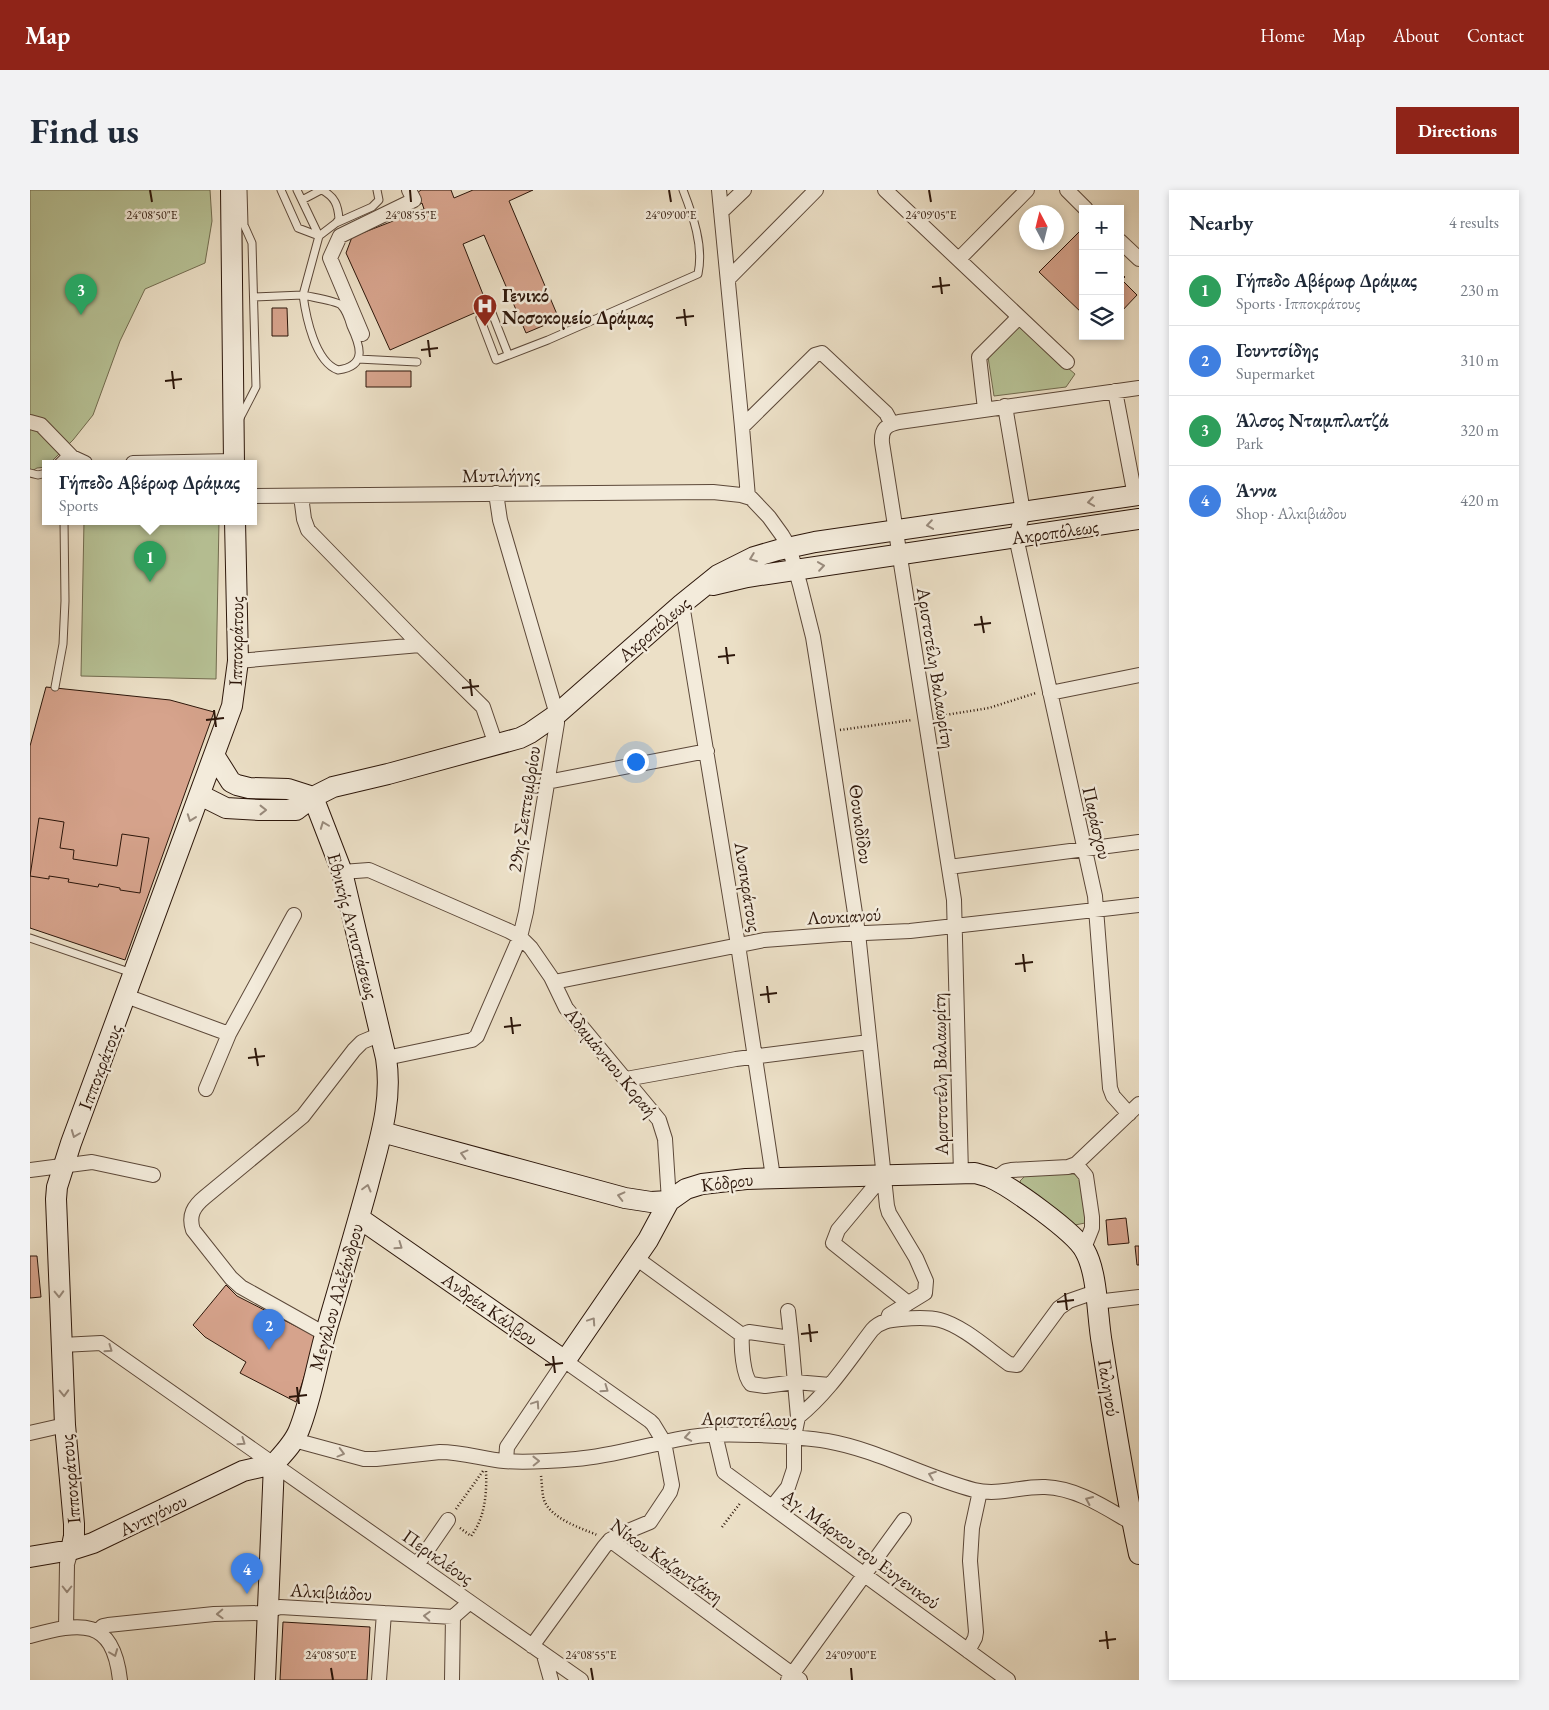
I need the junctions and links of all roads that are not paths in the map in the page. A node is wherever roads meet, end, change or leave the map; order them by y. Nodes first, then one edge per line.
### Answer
1 (231, 190) edge
2 (243, 190) edge
3 (281, 190) edge
4 (297, 190) edge
5 (322, 190) edge
6 (377, 190) edge
7 (409, 190) edge
8 (683, 190) edge
9 (719, 190) edge
10 (744, 190) edge
11 (816, 190) edge
12 (885, 190) edge
13 (1027, 190) edge
14 (1067, 190) edge
15 (302, 200) junction
16 (1082, 205) edge
17 (721, 212) junction
18 (336, 223) junction
19 (319, 236) junction
20 (1124, 245) edge
21 (959, 259) junction
22 (1139, 259) edge
23 (728, 279) junction
24 (303, 295) junction
25 (254, 297) junction
26 (322, 300) junction
27 (306, 314) junction
28 (1019, 317) junction
29 (363, 333) junction
30 (508, 354) junction
31 (358, 359) junction
32 (418, 362) dead end
33 (1067, 362) dead end
34 (1139, 388) edge
35 (1115, 391) junction
36 (1005, 406) junction
37 (985, 409) junction
38 (30, 422) edge
39 (892, 424) junction
40 (742, 426) junction
41 (234, 432) junction
42 (68, 453) junction
43 (61, 460) edge
44 (77, 460) edge
45 (234, 460) edge
46 (496, 494) junction
47 (257, 496) edge
48 (301, 496) junction
49 (748, 497) junction
50 (1138, 499) edge
51 (1023, 512) junction
52 (1139, 520) edge
53 (64, 525) edge
54 (235, 525) edge
55 (895, 530) junction
56 (1016, 537) junction
57 (788, 547) junction
58 (899, 555) junction
59 (795, 570) junction
60 (704, 587) junction
61 (682, 604) junction
62 (420, 645) junction
63 (238, 661) junction
64 (1139, 676) edge
65 (54, 687) dead end
66 (1050, 693) junction
67 (556, 715) junction
68 (496, 744) junction
69 (707, 751) junction
70 (214, 755) junction
71 (547, 782) junction
72 (200, 795) junction
73 (313, 797) junction
74 (1139, 842) edge
75 (1084, 850) junction
76 (949, 867) junction
77 (342, 872) junction
78 (1139, 906) edge
79 (1095, 910) junction
80 (294, 914) dead end
81 (955, 926) junction
82 (858, 933) junction
83 (520, 937) junction
84 (30, 938) edge
85 (738, 945) junction
86 (135, 974) junction
87 (554, 982) junction
88 (126, 996) junction
89 (229, 1034) junction
90 (380, 1034) junction
91 (869, 1042) junction
92 (755, 1057) junction
93 (386, 1058) junction
94 (626, 1079) junction
95 (206, 1089) dead end
96 (1134, 1109) edge
97 (382, 1132) junction
98 (1076, 1164) junction
99 (64, 1165) junction
100 (30, 1170) edge
101 (961, 1174) junction
102 (152, 1175) dead end
103 (882, 1176) junction
104 (773, 1177) junction
105 (995, 1179) junction
106 (669, 1201) junction
107 (359, 1218) junction
108 (1065, 1229) joint
109 (1084, 1248) junction
110 (636, 1258) junction
111 (1096, 1297) junction
112 (1139, 1297) edge
113 (908, 1303) junction
114 (788, 1311) dead end
115 (887, 1321) junction
116 (325, 1334) junction
117 (742, 1335) junction
118 (790, 1338) junction
119 (62, 1345) junction
120 (565, 1361) junction
121 (795, 1382) junction
122 (830, 1386) junction
123 (798, 1417) junction
124 (65, 1425) junction
125 (30, 1433) edge
126 (715, 1434) junction
127 (794, 1437) junction
128 (294, 1440) junction
129 (664, 1442) junction
130 (506, 1461) junction
131 (274, 1464) junction
132 (980, 1491) junction
133 (772, 1507) junction
134 (448, 1520) road end
135 (904, 1520) dead end
136 (1132, 1523) junction
137 (610, 1540) junction
138 (71, 1550) junction
139 (1139, 1554) edge
140 (30, 1557) edge
141 (416, 1565) junction
142 (864, 1575) junction
143 (470, 1602) junction
144 (268, 1611) junction
145 (384, 1614) junction
146 (453, 1617) junction
147 (66, 1628) junction
148 (98, 1631) junction
149 (30, 1636) edge
150 (532, 1646) junction
151 (968, 1650) junction
152 (544, 1655) junction
153 (793, 1678) edge
154 (120, 1680) edge
155 (265, 1680) edge
156 (379, 1680) edge
157 (452, 1680) edge
158 (551, 1680) edge
159 (580, 1680) edge
160 (1008, 1680) edge

1 - 41 street
2 - 25 lane
3 - 19 lane
4 - 15 lane
5 - 15 lane
5 - 18 lane
6 - 18 lane
7 - 29 street
8 - 30 lane
9 - 17 street
10 - 17 street
11 - 23 street
12 - 21 street
13 - 21 street
14 - 16 street
15 - 19 lane
17 - 23 street
18 - 19 lane
19 - 24 lane
20 - 22 street
21 - 28 street
23 - 40 street
24 - 25 lane
24 - 26 lane
24 - 27 lane
25 - 41 lane
26 - 27 lane
26 - 29 lane
27 - 31 lane
28 - 33 street
28 - 37 street
29 - 31 lane
30 - 30 lane
31 - 32 lane
34 - 35 street
35 - 36 street
35 - 50 street
36 - 37 street
36 - 51 street
37 - 39 street
38 - 42 street
39 - 40 street
39 - 55 street, Αριστοτέλη Βαλαωρίτη
40 - 49 street
41 - 45 street
42 - 43 lane
42 - 44 street
46 - 48 street, Μυτιλήνης
46 - 49 street, Μυτιλήνης
46 - 67 street, 29ης Σεπτεμβρίου
47 - 48 street, Μυτιλήνης
48 - 62 street
49 - 57 street, Θουκιδίδου
50 -> 51 street
51 -> 55 street
51 - 56 street
52 - 56 street, Ακροπόλεως
53 - 65 lane
54 - 63 street, Ιπποκράτους
55 - 57 street
55 - 58 street, Αριστοτέλη Βαλαωρίτη
56 - 58 street, Ακροπόλεως
56 - 66 street, Παράσχου
57 - 59 street, Θουκιδίδου
57 -> 60 street
59 -> 58 street, Ακροπόλεως
58 - 76 street, Αριστοτέλη Βαλαωρίτη
59 - 60 street, Ακροπόλεως
59 - 82 street, Θουκιδίδου
60 - 61 street, Ακροπόλεως
61 - 67 street, Ακροπόλεως
61 - 69 street, Λυσικράτους
62 - 63 street
62 - 68 street
63 - 70 street, Ιπποκράτους
64 - 66 street
66 - 75 street, Παράσχου
67 - 68 street, Ακροπόλεως
67 - 71 street, 29ης Σεπτεμβρίου
68 - 73 street, Ακροπόλεως
69 - 71 street
69 - 85 street, Λυσικράτους
70 - 72 street, Ιπποκράτους
70 - 73 street
71 - 83 street, 29ης Σεπτεμβρίου
72 -> 73 street, Ακροπόλεως
72 -> 86 street, Ιπποκράτους
77 -> 73 street, Εθνικής Αντιστάσεως
74 - 75 street
75 - 76 street
75 - 79 street, Παράσχου
76 - 81 street, Αριστοτέλη Βαλαωρίτη
77 - 83 street, Αδαμάντιου Κοραή
77 - 90 street, Εθνικής Αντιστάσεως
78 - 79 street, Λουκιανού
79 - 81 street, Λουκιανού
79 - 96 street, Παράσχου
80 - 89 street
81 - 82 street, Λουκιανού
81 - 101 street, Αριστοτέλη Βαλαωρίτη
82 - 85 street, Λουκιανού
82 - 91 street, Θουκιδίδου
83 - 87 street, Αδαμάντιου Κοραή
83 - 93 street, 29ης Σεπτεμβρίου
84 - 86 lane
85 - 87 street, Λουκιανού
85 - 92 street, Λυσικράτους
86 - 88 street, Ιπποκράτους
87 - 94 street, Αδαμάντιου Κοραή
88 - 89 street
88 -> 99 street, Ιπποκράτους
89 - 95 street
90 - 93 street, Εθνικής Αντιστάσεως
90 - 116 street
91 - 92 street
91 - 103 street, Θουκιδίδου
92 - 94 street
92 - 104 street, Λυσικράτους
93 - 97 street, Μεγάλου Αλεξάνδρου
94 - 106 street, Αδαμάντιου Κοραή
96 - 98 street
106 -> 97 street
107 -> 97 street, Μεγάλου Αλεξάνδρου
98 - 105 street
98 - 109 street
99 - 100 street
99 - 102 street
99 -> 119 street, Ιπποκράτους
101 - 103 street, Κόδρου
101 - 105 street, Κόδρου
103 - 104 street, Κόδρου
103 - 113 street, Θουκιδίδου
103 - 113 street
104 - 106 street, Κόδρου
105 - 108 street, Κόδρου
106 - 110 street
107 - 116 street, Μεγάλου Αλεξάνδρου
107 -> 120 street, Ανδρέα Κάλβου
108 - 109 street, Γαληνού
109 - 111 street, Γαληνού
110 - 117 street
120 -> 110 street
111 - 112 street
111 - 115 street
111 - 136 street, Γαληνού
113 - 115 street
114 - 118 street
115 - 122 street
116 - 128 street, Μεγάλου Αλεξάνδρου
117 - 118 street
117 - 121 street
118 - 121 street
119 -> 124 street, Ιπποκράτους
119 -> 131 street, Περικλέους
120 -> 129 street, Ανδρέα Κάλβου
130 -> 120 street
121 - 122 street
121 - 123 street
122 - 123 street
123 - 127 street
124 - 125 street
124 - 138 street, Ιπποκράτους
126 - 127 street, Αριστοτέλους
126 -> 129 street, Αριστοτέλους
126 - 133 street, Αγ. Μάρκου του Ευγενικού
132 -> 127 street, Αριστοτέλους
127 - 133 street
128 -> 130 street, Αριστοτέλους
128 - 131 street, Μεγάλου Αλεξάνδρου
130 -> 129 street, Αριστοτέλους
129 - 137 street
131 - 138 street, Αντιγόνου
131 - 141 street, Περικλέους
131 - 144 street
136 -> 132 street, Αριστοτέλους
132 - 151 street
133 - 142 street, Αγ. Μάρκου του Ευγενικού
134 - 141 street
135 - 142 street
136 - 139 street, Γαληνού
137 - 150 street
137 - 153 street, Νίκου Καζαντζάκη
138 - 140 street, Αντιγόνου
138 -> 147 street, Ιπποκράτους
141 - 143 street, Περικλέους
142 - 151 street, Αγ. Μάρκου του Ευγενικού
142 - 153 street
143 - 146 street
143 - 150 street, Περικλέους
144 - 145 street, Αλκιβιάδου
144 -> 148 street, Αλκιβιάδου
144 - 155 street
146 -> 145 street, Αλκιβιάδου
145 - 156 street
146 - 157 street
147 - 148 street
147 - 149 street
148 -> 154 street
150 - 152 street, Περικλέους
151 - 160 street, Αγ. Μάρκου του Ευγενικού
152 - 158 street
152 - 159 street, Περικλέους

